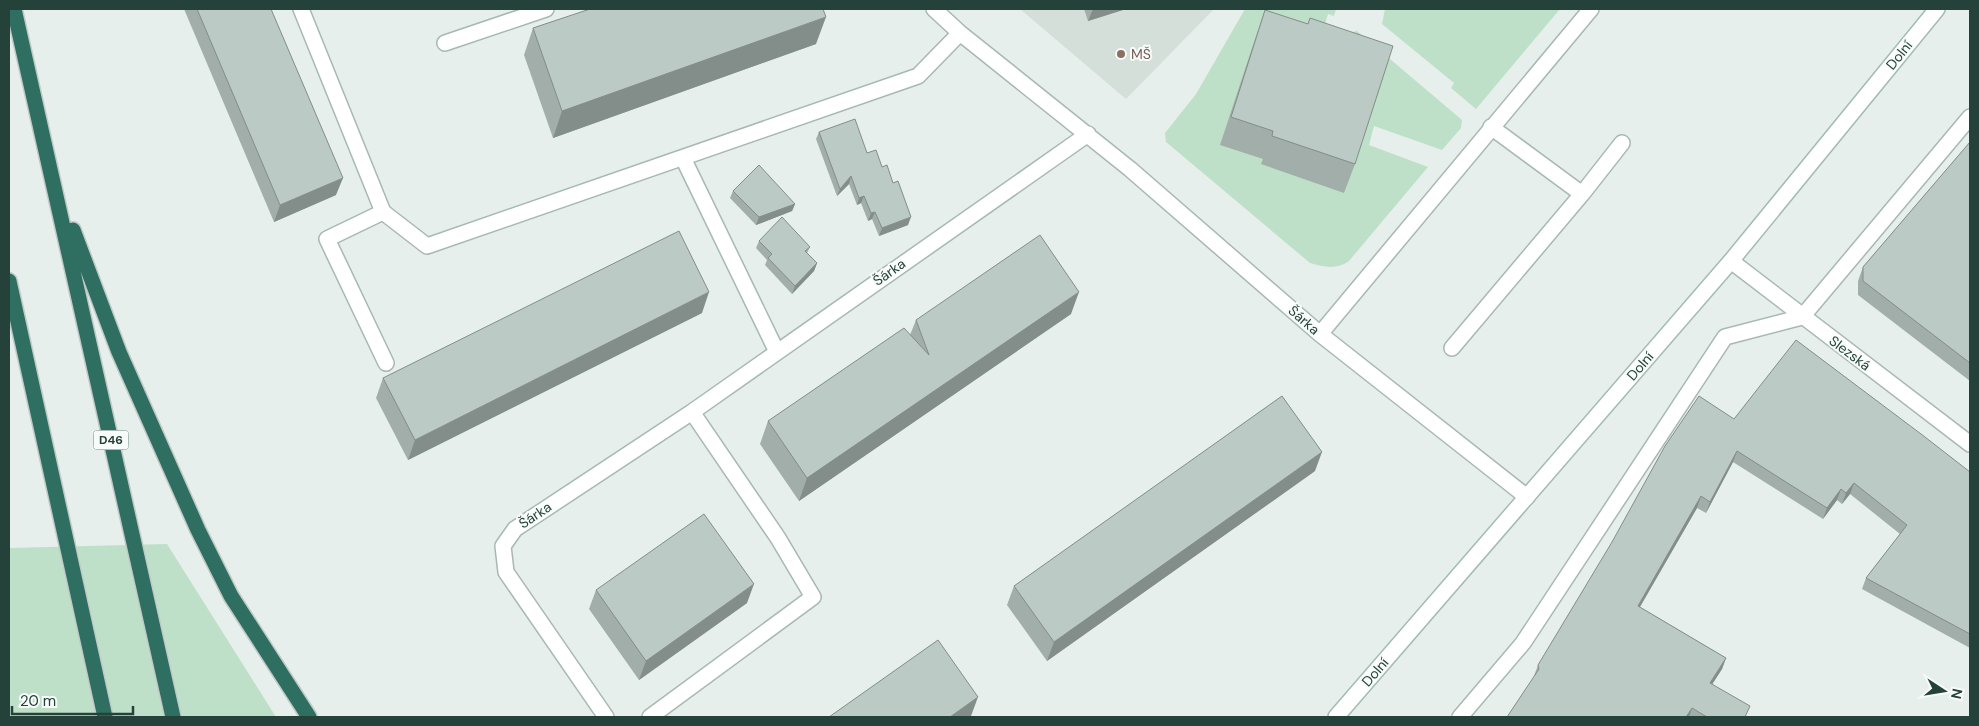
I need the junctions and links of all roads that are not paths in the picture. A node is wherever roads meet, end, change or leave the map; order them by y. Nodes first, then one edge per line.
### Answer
1 (14, 9) edge
2 (301, 9) edge
3 (546, 9) edge
4 (934, 9) edge
5 (1591, 9) edge
6 (1937, 9) edge
7 (960, 33) junction
8 (445, 44) dead end
9 (1970, 117) edge
10 (1491, 127) junction
11 (1088, 134) junction
12 (1622, 143) dead end
13 (683, 158) junction
14 (49, 162) junction
15 (1582, 194) junction
16 (383, 212) junction
17 (1731, 261) junction
18 (9, 281) edge
19 (1802, 317) junction
20 (1320, 334) junction
21 (1452, 348) dead end
22 (776, 352) junction
23 (386, 363) dead end
24 (692, 412) junction
25 (1970, 444) edge
26 (1527, 497) junction
27 (105, 717) edge
28 (173, 717) edge
29 (309, 717) edge
30 (606, 717) edge
31 (650, 717) edge
32 (1336, 717) edge
33 (1460, 717) edge

1 - 14 highway, D46
2 - 16 street
3 - 8 street
4 - 7 street, Šárka
5 - 10 street
6 - 17 street, Dolní
7 - 11 street, Šárka
7 - 13 street
9 - 19 street
10 - 15 street
10 - 20 street
11 - 20 street, Šárka
11 - 22 street, Šárka
12 - 15 street
13 - 16 street
13 - 22 street
14 - 28 highway, D46
14 - 29 highway
15 - 21 street
16 - 23 street
17 - 19 street, Slezská
17 - 26 street, Dolní
18 - 27 highway
19 - 25 street, Slezská
19 - 33 street
20 - 26 street, Šárka
22 - 24 street, Šárka
24 - 30 street, Šárka
24 - 31 street
26 - 32 street, Dolní

